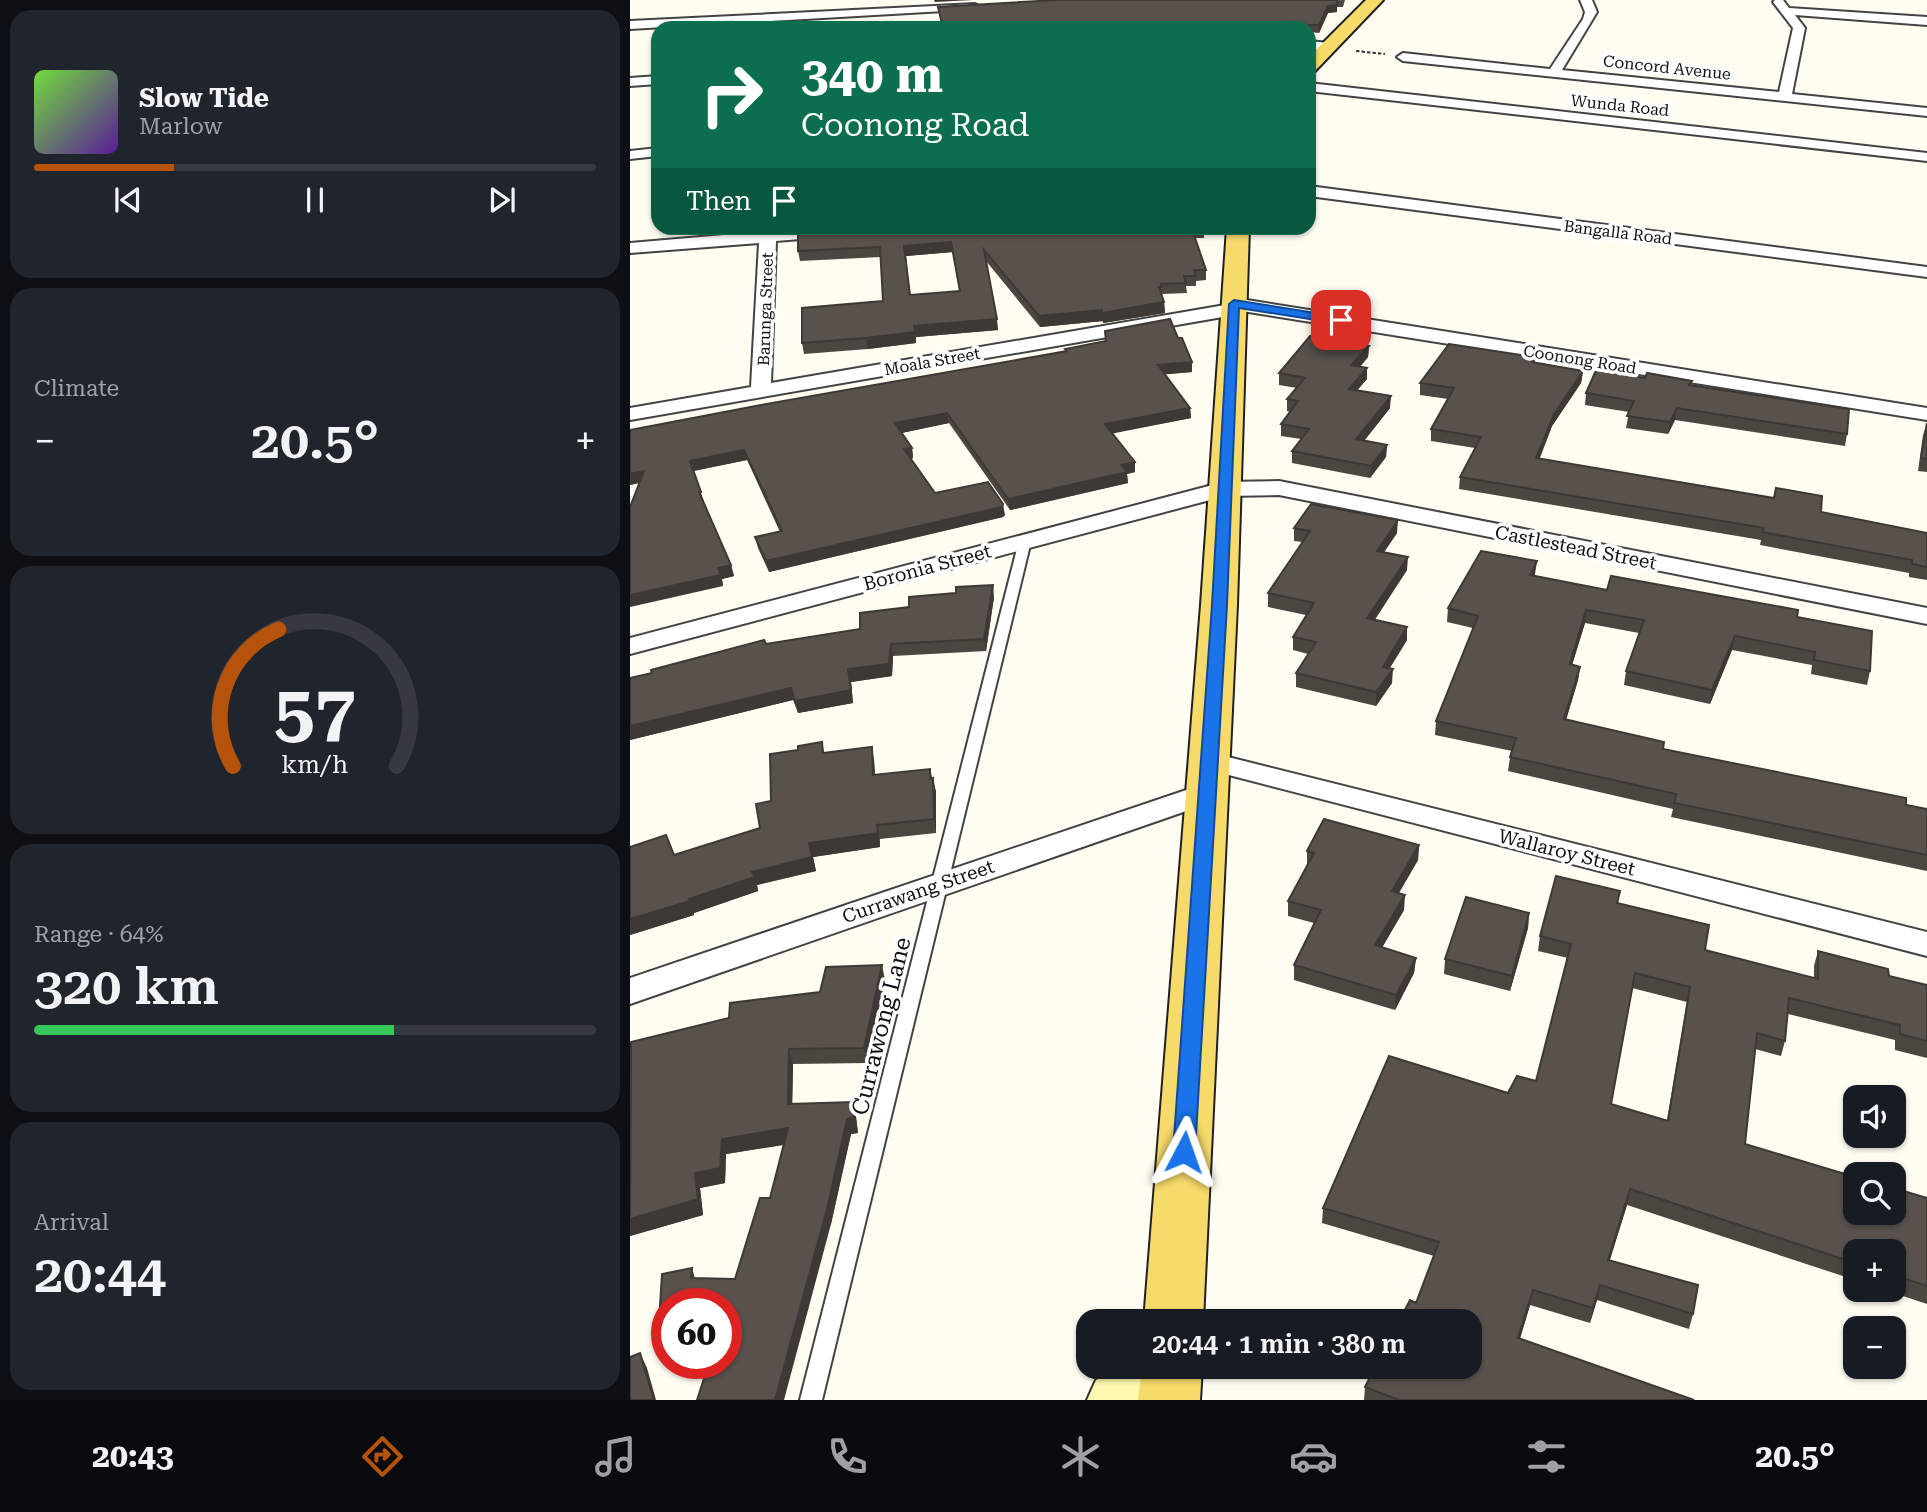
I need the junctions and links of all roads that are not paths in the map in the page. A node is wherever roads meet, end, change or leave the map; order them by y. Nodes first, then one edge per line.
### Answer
1 (1375, 0) edge
2 (1586, 0) edge
3 (1777, 0) edge
4 (982, 6) edge
5 (914, 10) edge
6 (1787, 12) junction
7 (706, 21) edge
8 (1927, 22) edge
9 (651, 24) edge
10 (630, 25) edge
11 (1316, 46) edge
12 (1337, 48) junction
13 (1403, 57) road end
14 (1316, 62) edge
15 (1553, 73) junction
16 (651, 80) edge
17 (630, 82) edge
18 (1316, 88) edge
19 (1786, 97) junction
20 (1927, 112) edge
21 (651, 153) edge
22 (630, 155) edge
23 (1927, 157) edge
24 (1316, 192) edge
25 (742, 235) edge
26 (768, 235) edge
27 (1238, 235) edge
28 (630, 248) edge
29 (1927, 272) edge
30 (1234, 307) junction
31 (761, 390) junction
32 (630, 414) edge
33 (1927, 414) edge
34 (1224, 489) junction
35 (1026, 541) junction
36 (1927, 616) edge
37 (630, 646) edge
38 (1208, 777) junction
39 (940, 883) junction
40 (1927, 944) edge
41 (630, 991) edge
42 (1175, 1309) edge
43 (1150, 1379) edge
44 (811, 1400) edge
45 (1118, 1400) edge

1 - 12 main road
2 - 15 street
3 - 6 street
4 - 5 street
5 - 7 street
6 - 8 street
6 - 19 street
9 - 10 street
11 - 12 street
12 - 14 main road
13 - 15 street, Concord Avenue
15 - 19 street, Concord Avenue
16 - 17 street
18 - 23 street, Wunda Road
19 - 20 street, Concord Avenue
21 - 22 street
24 - 29 street, Bangalla Road
25 - 28 street
26 - 31 street, Barunga Street
27 - 30 main road
30 - 31 street, Moala Street
30 - 33 street, Coonong Road
30 - 34 main road
31 - 32 street, Moala Street
34 - 35 street, Boronia Street
34 - 36 street, Castlestead Street
34 - 38 main road
35 - 37 street, Boronia Street
35 - 39 lane, Currawong Lane
38 - 39 street, Currawang Street
38 - 40 street, Wallaroy Street
38 - 42 main road
39 - 41 street, Currawang Street
39 - 44 lane, Currawong Lane
43 - 45 main road

